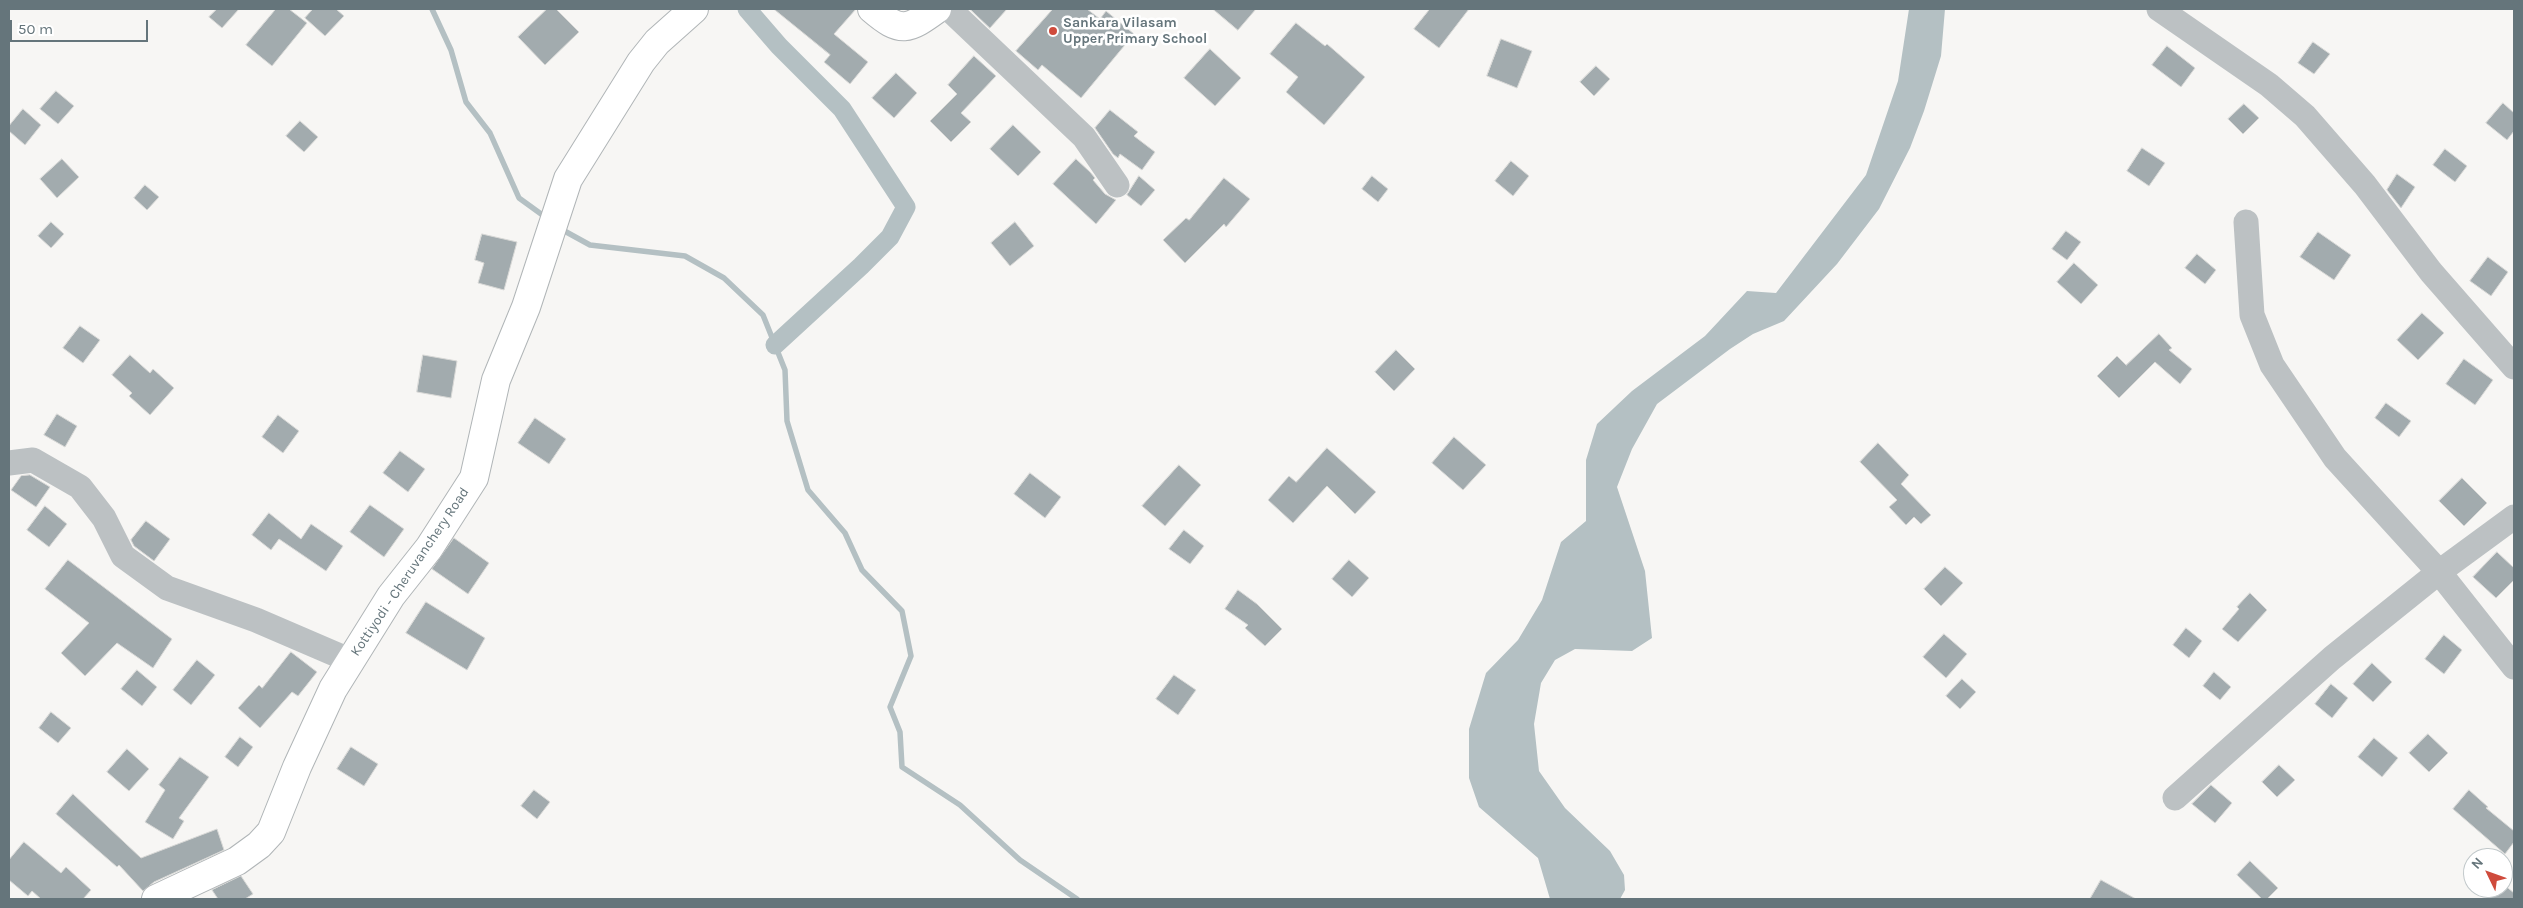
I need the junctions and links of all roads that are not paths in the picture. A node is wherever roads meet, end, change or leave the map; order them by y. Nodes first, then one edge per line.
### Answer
1 (694, 9) edge
2 (872, 9) edge
3 (937, 9) edge
4 (949, 9) edge
5 (2159, 9) edge
6 (1117, 185) dead end
7 (2246, 222) dead end
8 (2514, 367) edge
9 (9, 463) edge
10 (2514, 517) edge
11 (2439, 572) junction
12 (349, 660) junction
13 (2514, 667) edge
14 (2175, 798) dead end
15 (156, 899) edge

1 - 12 main road, Kottiyodi - Cheruvanchery Road
2 - 3 main road
4 - 6 street
5 - 8 street
7 - 11 street
9 - 12 street
10 - 11 street
11 - 13 street
11 - 14 street
12 - 15 main road, Kottiyodi - Cheruvanchery Road

